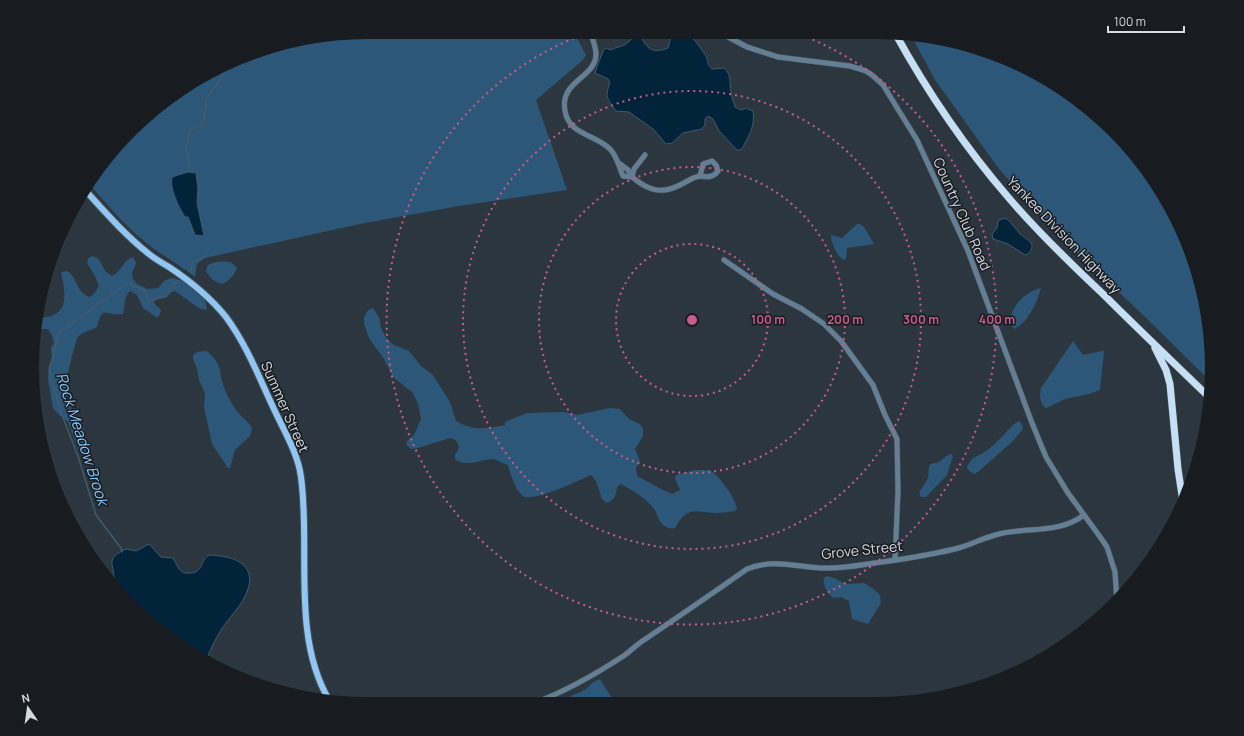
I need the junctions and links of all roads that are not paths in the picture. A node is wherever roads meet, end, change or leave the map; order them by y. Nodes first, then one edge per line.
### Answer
1 (593, 39) edge
2 (732, 39) edge
3 (899, 40) edge
4 (644, 155) dead end
5 (700, 176) dead end
6 (632, 177) junction
7 (89, 194) edge
8 (724, 260) dead end
9 (1152, 342) junction
10 (1204, 392) edge
11 (1181, 491) edge
12 (1084, 515) junction
13 (895, 560) junction
14 (1116, 593) edge
15 (327, 694) edge
16 (551, 697) edge

1 - 6 street
2 - 12 street, Country Club Road
3 - 9 highway, Yankee Division Highway
4 - 6 street
5 - 6 street
7 - 15 main road, Summer Street
8 - 13 street
9 - 10 highway, Yankee Division Highway
9 - 11 highway
12 - 13 street, Grove Street
12 - 14 street
13 - 16 street, Grove Street

